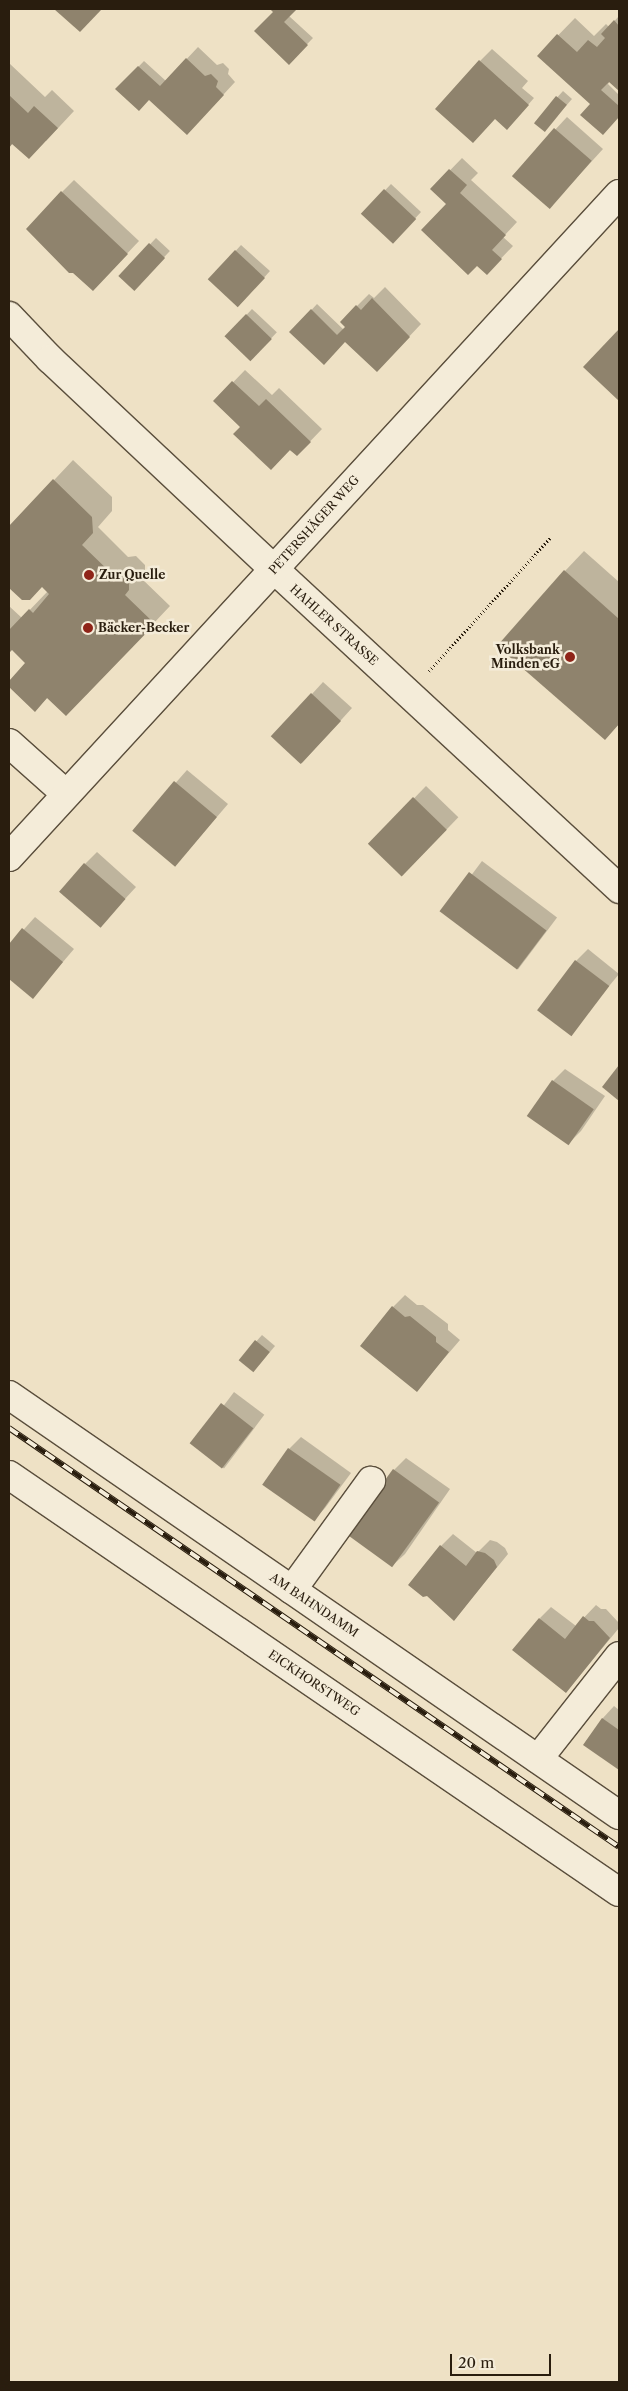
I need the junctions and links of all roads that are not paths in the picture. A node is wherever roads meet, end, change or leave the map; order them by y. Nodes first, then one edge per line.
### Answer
1 (619, 194) edge
2 (9, 316) edge
3 (274, 570) junction
4 (9, 743) edge
5 (66, 794) junction
6 (9, 857) edge
7 (619, 889) edge
8 (9, 1395) edge
9 (9, 1475) edge
10 (372, 1481) dead end
11 (292, 1590) junction
12 (619, 1656) edge
13 (538, 1759) junction
14 (619, 1815) edge
15 (619, 1892) edge

1 - 3 street, PETERSHÄGER WEG
2 - 3 street, HAHLER STRASSE
3 - 5 street, PETERSHÄGER WEG
3 - 7 street, HAHLER STRASSE
4 - 5 street
5 - 6 street, PETERSHÄGER WEG
8 - 11 street, AM BAHNDAMM
9 - 15 street, EICKHORSTWEG
10 - 11 street
11 - 13 street, AM BAHNDAMM
12 - 13 street
13 - 14 street, AM BAHNDAMM

